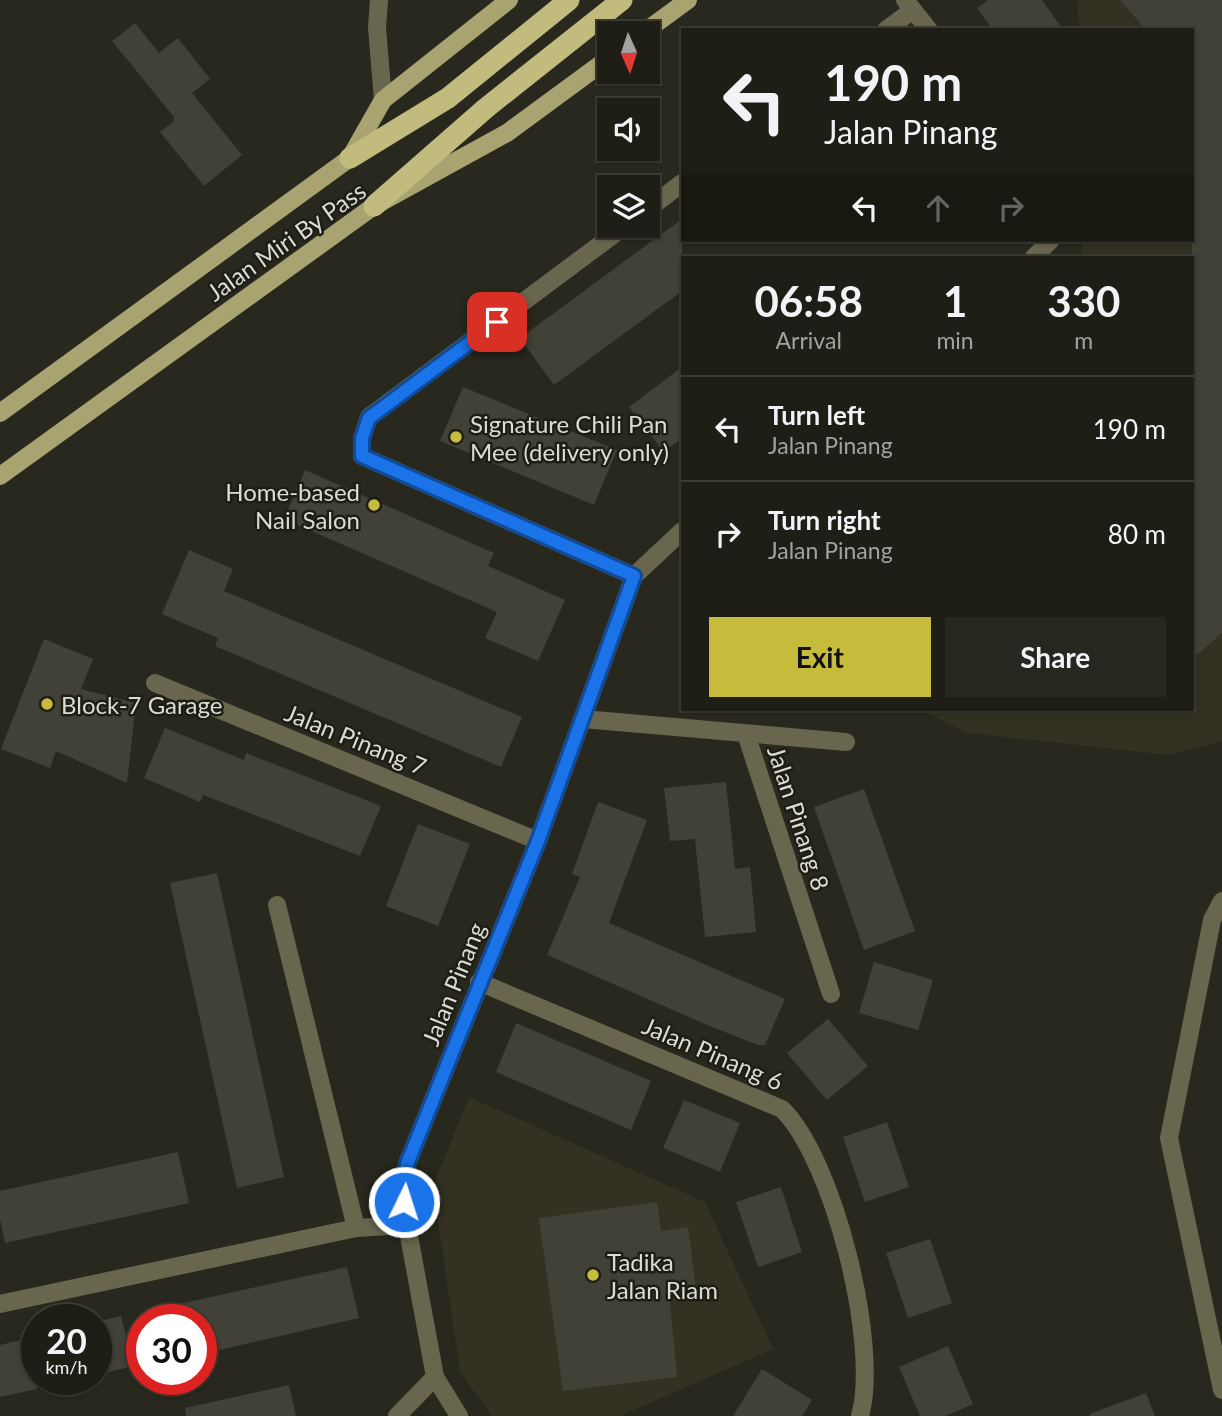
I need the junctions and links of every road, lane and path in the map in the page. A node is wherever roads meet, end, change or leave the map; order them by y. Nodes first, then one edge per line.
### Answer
1 (379, 0) edge
2 (509, 0) edge
3 (569, 0) edge
4 (622, 0) edge
5 (688, 0) edge
6 (909, 5) edge
7 (659, 21) edge
8 (888, 28) edge
9 (927, 28) edge
10 (597, 67) edge
11 (383, 100) junction
12 (350, 158) junction
13 (681, 184) edge
14 (660, 200) edge
15 (374, 206) junction
16 (609, 238) edge
17 (1049, 242) edge
18 (1035, 256) edge
19 (0, 413) edge
20 (0, 476) edge
21 (681, 532) edge
22 (634, 576) junction
23 (155, 683) dead end
24 (583, 719) junction
25 (746, 734) junction
26 (846, 742) dead end
27 (538, 841) junction
28 (1222, 901) edge
29 (277, 905) dead end
30 (479, 982) junction
31 (831, 994) dead end
32 (407, 1225) junction
33 (356, 1228) junction
34 (0, 1304) edge
35 (435, 1377) junction
36 (1222, 1390) edge
37 (397, 1416) edge
38 (458, 1416) edge
39 (860, 1416) edge

1 - 11 street
2 - 11 main road, Jalan Miri By Pass
3 - 12 highway
4 - 15 highway
5 - 7 main road
6 - 8 street
6 - 9 street
10 - 15 main road, Jalan Miri By Pass
11 - 12 main road, Jalan Miri By Pass
12 - 19 main road, Jalan Miri By Pass
13 - 14 street
15 - 20 main road, Jalan Miri By Pass
16 - 22 street
17 - 18 street
21 - 22 street, Jalan Pinang
22 - 24 street, Jalan Pinang
23 - 27 street, Jalan Pinang 7
24 - 25 street, Jalan Pinang 8
24 - 27 street, Jalan Pinang
25 - 26 street
25 - 31 street, Jalan Pinang 8
27 - 30 street, Jalan Pinang
28 - 36 street
29 - 33 street
30 - 32 street, Jalan Pinang
30 - 39 street, Jalan Pinang 6
32 - 33 street
32 - 35 street, Jalan Pinang
33 - 34 street
35 - 37 street
35 - 38 street, Jalan Pinang

